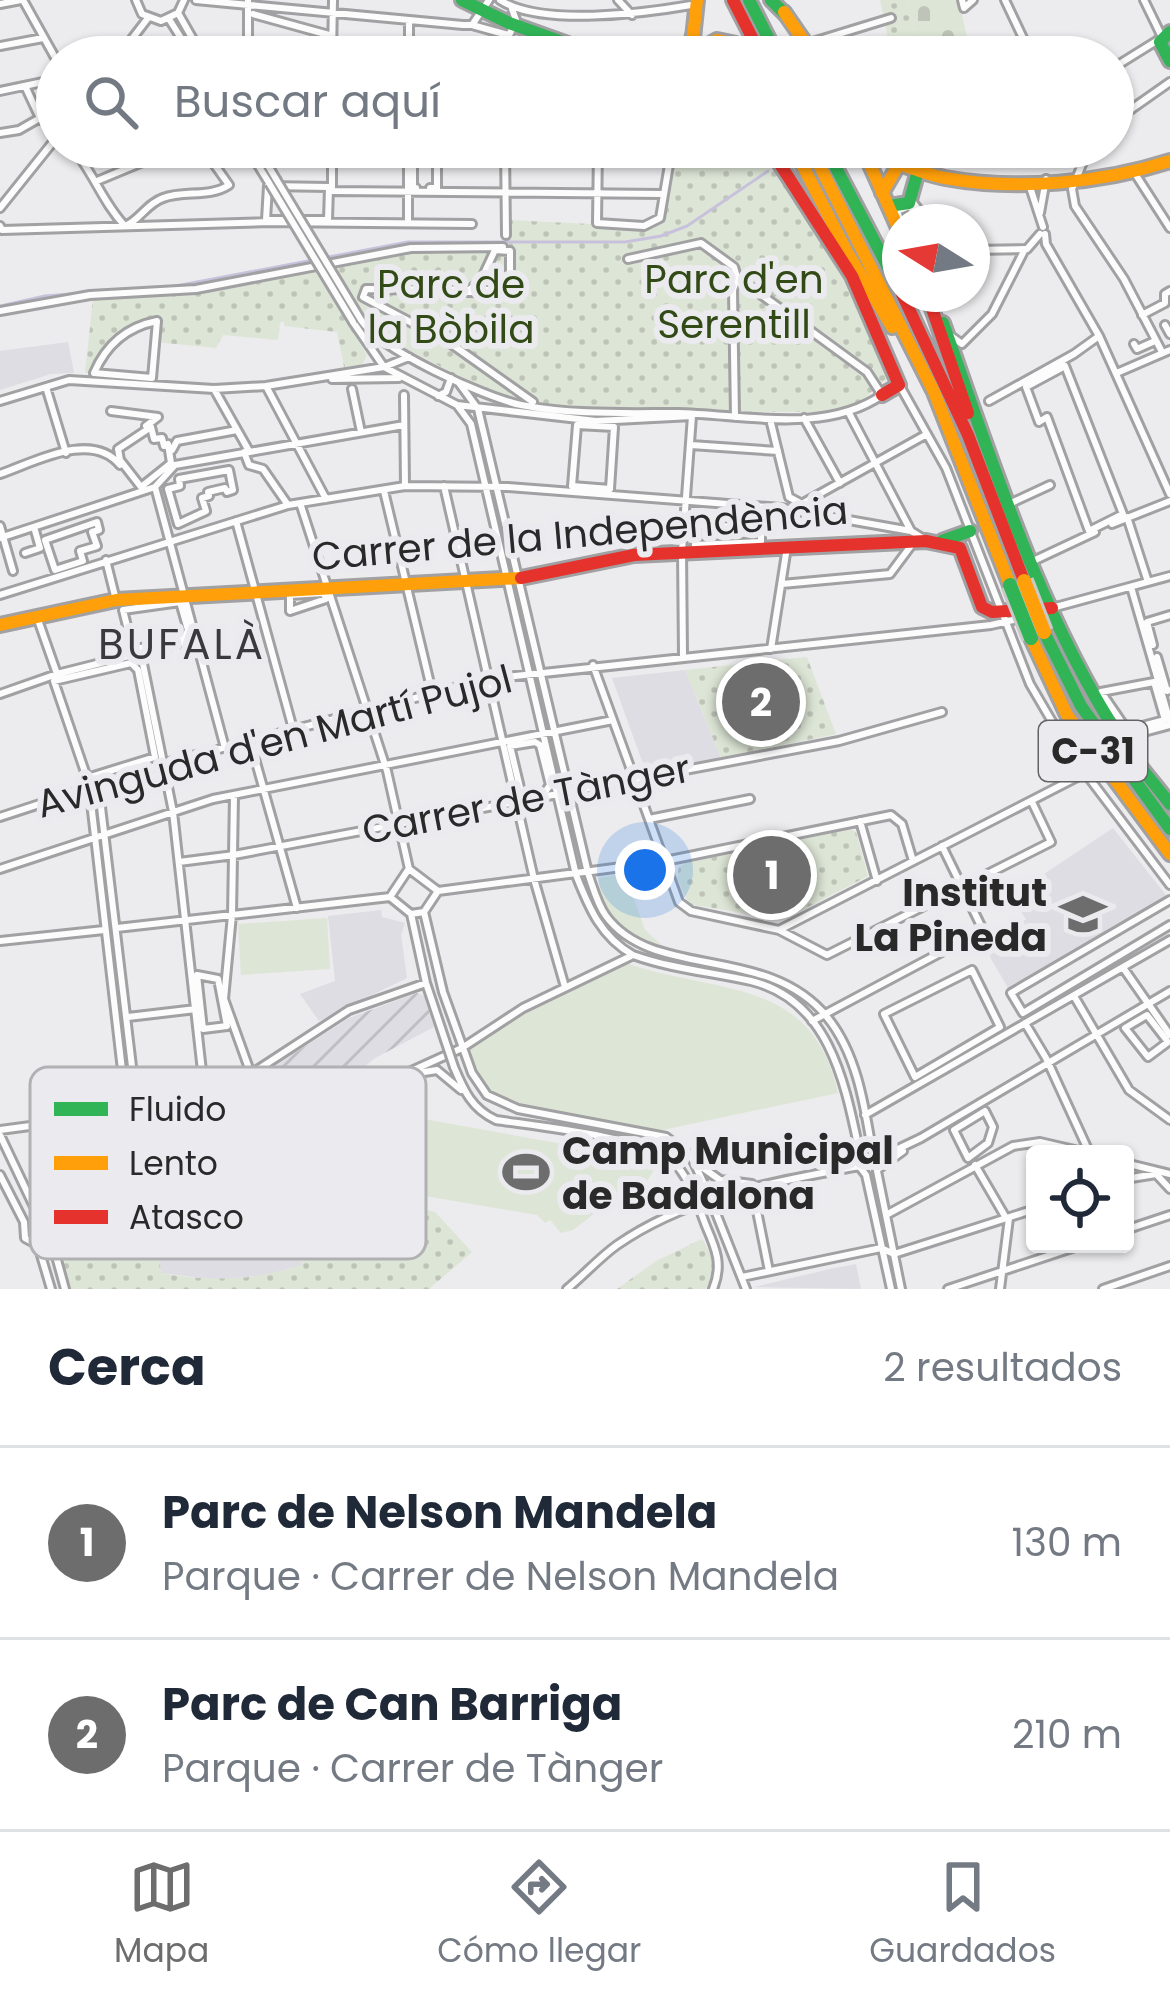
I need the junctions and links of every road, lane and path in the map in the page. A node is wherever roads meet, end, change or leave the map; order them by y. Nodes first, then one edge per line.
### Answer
1 (22, 0) edge
2 (136, 0) edge
3 (184, 0) edge
4 (196, 0) edge
5 (333, 0) edge
6 (462, 0) edge
7 (500, 0) edge
8 (618, 0) edge
9 (733, 0) edge
10 (748, 0) edge
11 (773, 0) edge
12 (962, 0) edge
13 (974, 0) edge
14 (1005, 0) edge
15 (1144, 0) edge
16 (248, 2) edge
17 (693, 2) edge
18 (513, 3) edge
19 (0, 4) edge
20 (484, 5) edge
21 (178, 13) junction
22 (333, 13) junction
23 (253, 14) dead end
24 (632, 15) junction
25 (148, 18) junction
26 (891, 18) dead end
27 (169, 19) junction
28 (410, 20) junction
29 (472, 25) junction
30 (512, 30) junction
31 (329, 35) dead end
32 (42, 36) edge
33 (134, 36) edge
34 (180, 36) edge
35 (191, 36) edge
36 (248, 36) edge
37 (332, 36) edge
38 (410, 36) edge
39 (511, 36) edge
40 (532, 36) edge
41 (693, 36) edge
42 (751, 36) edge
43 (767, 36) edge
44 (801, 36) edge
45 (846, 36) edge
46 (1022, 36) edge
47 (1164, 36) edge
48 (36, 39) edge
49 (0, 46) edge
50 (1134, 55) edge
51 (1170, 61) edge
52 (1170, 82) edge
53 (36, 84) edge
54 (26, 86) junction
55 (0, 91) edge
56 (1134, 107) edge
57 (36, 109) edge
58 (36, 120) edge
59 (0, 134) edge
60 (36, 161) edge
61 (1170, 161) edge
62 (87, 168) edge
63 (128, 168) edge
64 (218, 168) edge
65 (263, 168) edge
66 (267, 168) edge
67 (331, 168) edge
68 (410, 168) edge
69 (412, 168) edge
70 (436, 168) edge
71 (505, 168) edge
72 (598, 168) edge
73 (668, 168) edge
74 (783, 168) edge
75 (813, 168) edge
76 (820, 168) edge
77 (827, 168) edge
78 (872, 168) edge
79 (901, 168) edge
80 (904, 168) edge
81 (914, 168) edge
82 (1081, 168) edge
83 (1134, 172) junction
84 (1078, 176) junction
85 (1046, 179) junction
86 (97, 181) junction
87 (273, 181) junction
88 (1028, 181) junction
89 (794, 185) junction
90 (829, 185) junction
91 (330, 189) junction
92 (408, 192) junction
93 (505, 193) junction
94 (597, 194) junction
95 (664, 194) junction
96 (885, 199) junction
97 (911, 199) junction
98 (887, 204) edge
99 (914, 204) edge
100 (0, 208) edge
101 (1040, 217) junction
102 (332, 223) junction
103 (408, 224) junction
104 (472, 224) dead end
105 (0, 226) edge
106 (125, 226) junction
107 (1170, 228) edge
108 (1043, 231) junction
109 (506, 235) dead end
110 (503, 247) dead end
111 (1028, 248) junction
112 (990, 249) edge
113 (990, 249) edge
114 (847, 252) junction
115 (628, 259) dead end
116 (882, 264) edge
117 (852, 276) junction
118 (737, 277) junction
119 (467, 290) junction
120 (507, 290) dead end
121 (1168, 292) edge
122 (0, 311) edge
123 (911, 312) edge
124 (936, 312) edge
125 (938, 312) edge
126 (939, 312) edge
127 (1142, 315) junction
128 (357, 321) junction
129 (1166, 325) dead end
130 (1170, 334) edge
131 (1099, 336) junction
132 (1155, 341) junction
133 (1134, 344) dead end
134 (954, 346) junction
135 (1168, 351) edge
136 (374, 355) junction
137 (412, 357) junction
138 (402, 360) junction
139 (384, 367) junction
140 (367, 370) junction
141 (1117, 373) junction
142 (94, 374) joint
143 (318, 378) junction
144 (399, 378) junction
145 (455, 380) junction
146 (45, 386) junction
147 (266, 386) junction
148 (214, 389) junction
149 (352, 389) dead end
150 (890, 390) junction
151 (934, 392) junction
152 (404, 395) dead end
153 (438, 396) junction
154 (0, 400) edge
155 (989, 400) dead end
156 (533, 402) dead end
157 (457, 405) junction
158 (478, 409) junction
159 (111, 411) dead end
160 (849, 412) junction
161 (692, 416) junction
162 (803, 417) junction
163 (735, 418) junction
164 (770, 418) junction
165 (404, 425) junction
166 (237, 430) junction
167 (361, 432) junction
168 (927, 434) junction
169 (295, 443) junction
170 (690, 445) junction
171 (247, 451) junction
172 (778, 451) junction
173 (66, 453) junction
174 (115, 454) junction
175 (980, 459) junction
176 (877, 463) junction
177 (175, 465) junction
178 (0, 474) edge
179 (840, 483) junction
180 (1050, 485) dead end
181 (405, 486) junction
182 (444, 486) junction
183 (490, 486) junction
184 (155, 487) junction
185 (168, 489) joint
186 (610, 489) joint
187 (384, 490) junction
188 (142, 491) junction
189 (1117, 492) joint
190 (789, 497) junction
191 (1170, 498) edge
192 (326, 499) junction
193 (687, 500) junction
194 (300, 503) junction
195 (1010, 504) junction
196 (288, 505) junction
197 (781, 508) junction
198 (801, 508) junction
199 (1126, 517) junction
200 (236, 520) junction
201 (0, 526) edge
202 (34, 527) junction
203 (970, 531) junction
204 (2, 537) edge
205 (923, 539) junction
206 (169, 541) junction
207 (761, 542) joint
208 (787, 547) junction
209 (682, 551) junction
210 (25, 553) dead end
211 (106, 560) junction
212 (1030, 562) junction
213 (55, 570) joint
214 (13, 571) dead end
215 (1170, 576) edge
216 (511, 579) junction
217 (466, 580) junction
218 (1148, 582) junction
219 (406, 583) junction
220 (1017, 583) junction
221 (782, 584) junction
222 (1131, 587) junction
223 (254, 591) junction
224 (327, 593) junction
225 (183, 594) junction
226 (0, 595) edge
227 (116, 600) junction
228 (1052, 608) junction
229 (998, 615) junction
230 (1170, 615) edge
231 (38, 617) junction
232 (0, 625) edge
233 (979, 626) junction
234 (184, 637) joint
235 (196, 638) junction
236 (770, 649) junction
237 (141, 654) junction
238 (683, 656) junction
239 (593, 665) junction
240 (530, 673) junction
241 (57, 674) junction
242 (540, 674) junction
243 (488, 679) junction
244 (1170, 690) edge
245 (432, 692) junction
246 (0, 694) edge
247 (367, 709) junction
248 (942, 712) dead end
249 (613, 720) junction
250 (1170, 723) edge
251 (293, 729) junction
252 (554, 731) junction
253 (543, 734) junction
254 (1123, 734) junction
255 (250, 741) junction
256 (503, 742) junction
257 (225, 748) junction
258 (166, 763) junction
259 (385, 766) junction
260 (1085, 773) junction
261 (635, 779) junction
262 (88, 782) junction
263 (98, 782) junction
264 (263, 790) junction
265 (545, 792) joint
266 (570, 792) junction
267 (557, 794) junction
268 (234, 796) junction
269 (750, 799) dead end
270 (516, 802) junction
271 (1032, 802) junction
272 (1170, 803) edge
273 (173, 812) junction
274 (0, 817) edge
275 (650, 819) junction
276 (860, 821) junction
277 (399, 824) junction
278 (1170, 829) edge
279 (105, 833) junction
280 (94, 837) junction
281 (280, 846) junction
282 (942, 846) junction
283 (1170, 854) edge
284 (234, 855) junction
285 (664, 861) junction
286 (179, 862) junction
287 (913, 862) junction
288 (0, 869) edge
289 (409, 869) junction
290 (588, 873) junction
291 (576, 874) junction
292 (534, 879) junction
293 (877, 880) junction
294 (1170, 886) edge
295 (962, 887) junction
296 (438, 891) junction
297 (390, 897) junction
298 (1170, 901) edge
299 (297, 908) junction
300 (424, 912) junction
301 (411, 914) junction
302 (232, 915) junction
303 (185, 920) junction
304 (1170, 925) edge
305 (116, 928) junction
306 (106, 929) junction
307 (779, 930) junction
308 (1170, 940) edge
309 (0, 941) edge
310 (633, 956) junction
311 (1124, 968) junction
312 (426, 983) junction
313 (565, 987) junction
314 (1170, 991) edge
315 (1074, 996) junction
316 (1147, 1004) junction
317 (196, 1009) junction
318 (824, 1012) junction
319 (126, 1017) junction
320 (812, 1021) junction
321 (1025, 1023) junction
322 (227, 1026) joint
323 (1096, 1035) junction
324 (1170, 1035) edge
325 (462, 1048) junction
326 (1148, 1057) joint
327 (1048, 1064) junction
328 (122, 1067) edge
329 (132, 1067) edge
330 (202, 1067) edge
331 (248, 1067) edge
332 (262, 1067) edge
333 (415, 1067) edge
334 (426, 1072) edge
335 (915, 1077) joint
336 (466, 1095) junction
337 (865, 1115) junction
338 (1170, 1120) edge
339 (30, 1128) edge
340 (0, 1132) edge
341 (921, 1138) junction
342 (1083, 1139) junction
343 (988, 1143) joint
344 (1039, 1145) edge
345 (1075, 1145) edge
346 (1086, 1145) edge
347 (875, 1157) junction
348 (696, 1162) junction
349 (860, 1162) junction
350 (975, 1166) junction
351 (1134, 1167) edge
352 (879, 1173) junction
353 (0, 1175) edge
354 (866, 1175) junction
355 (1134, 1178) edge
356 (1170, 1181) edge
357 (764, 1184) junction
358 (30, 1198) edge
359 (697, 1205) junction
360 (757, 1211) dead end
361 (1026, 1212) edge
362 (886, 1214) junction
363 (1170, 1215) edge
364 (30, 1218) edge
365 (1007, 1218) junction
366 (24, 1222) junction
367 (1134, 1227) edge
368 (30, 1241) edge
369 (881, 1247) junction
370 (1051, 1253) edge
371 (894, 1254) junction
372 (42, 1259) edge
373 (57, 1259) edge
374 (1170, 1266) edge
375 (769, 1271) junction
376 (1002, 1271) junction
377 (742, 1277) junction
378 (51, 1289) edge
379 (65, 1289) edge
380 (567, 1289) edge
381 (713, 1289) edge
382 (746, 1289) edge
383 (891, 1289) edge
384 (901, 1289) edge
385 (948, 1289) edge
386 (1000, 1289) edge
387 (1102, 1289) edge

1 - 19 street
1 - 32 street
2 - 25 street
3 - 21 street
4 - 16 street
5 - 22 street
6 - 20 main road
7 - 18 street
8 - 24 street
9 - 42 main road
10 - 43 main road
11 - 44 main road
12 - 13 street
14 - 46 street
15 - 47 street
16 - 22 street
16 - 36 street
17 - 24 street
17 - 41 main road
18 - 24 street
18 - 30 street
20 - 29 street
20 - 30 main road
21 - 27 street
21 - 35 street
22 - 28 street
22 - 37 street
23 - 31 street
25 - 27 street
25 - 33 street
26 - 45 street
27 - 34 street
28 - 29 street
28 - 38 street
29 - 30 street
30 - 39 street
30 - 40 main road
47 - 50 street
47 - 51 main road
48 - 49 street
52 - 56 street
53 - 54 street
54 - 55 street
54 - 57 street
58 - 59 street
60 - 100 street
61 - 83 main road
62 - 86 street
63 - 86 street
64 - 106 street
65 - 87 street
66 - 87 street
67 - 91 street
68 - 92 street
69 - 70 street
71 - 93 street
72 - 94 street
73 - 95 street
74 - 89 main road
75 - 90 main road
76 - 90 main road, C-31
77 - 90 main road, C-31
78 - 96 main road
79 - 96 main road
80 - 97 main road
81 - 88 main road
82 - 84 street
83 - 84 main road
83 - 107 street
84 - 85 main road
84 - 127 street
85 - 88 main road
85 - 101 street
86 - 106 street
87 - 128 street, bridge
88 - 101 street
89 - 114 main road
89 - 117 main road
90 - 114 main road
90 - 116 main road, C-31
90 - 151 main road, C-31
91 - 91 street
91 - 92 street
91 - 102 street
92 - 93 street
92 - 103 street
93 - 94 street
93 - 109 street
94 - 95 street
94 - 95 street
96 - 97 main road
96 - 98 main road
97 - 99 street
101 - 108 street
102 - 103 street
102 - 106 street
103 - 104 street
105 - 106 street
108 - 111 street
108 - 131 street
110 - 122 street
111 - 112 street
111 - 134 street
113 - 126 street
114 - 117 main road
114 - 151 main road
115 - 118 street
117 - 150 main road
118 - 150 street
118 - 163 street
119 - 119 street
119 - 120 street
119 - 156 street
121 - 127 street
123 - 175 main road, C-31
124 - 175 main road
125 - 134 main road
127 - 132 street
128 - 136 street
128 - 137 street
129 - 130 street
131 - 141 street
131 - 155 street
132 - 133 street
132 - 135 street
134 - 195 main road
135 - 141 street
136 - 139 street
136 - 140 street
137 - 138 street
137 - 145 street
138 - 139 street
138 - 144 street
139 - 140 street
139 - 144 street
140 - 143 street
141 - 191 street
142 - 142 street
143 - 144 street
143 - 147 street
144 - 153 street
145 - 153 street
145 - 158 street
145 - 161 street
146 - 148 street
146 - 154 street
146 - 173 street
147 - 148 street
147 - 169 street
148 - 166 street
149 - 167 street
150 - 160 street
150 - 168 street
151 - 220 main road, C-31
152 - 165 street
153 - 157 street
157 - 158 street
157 - 183 street
158 - 161 street
158 - 183 street
159 - 174 street
160 - 162 street
160 - 176 street
161 - 163 street
161 - 170 street
162 - 164 street
162 - 179 street
163 - 164 street
164 - 172 street
165 - 167 street
165 - 181 street
166 - 171 street
166 - 177 street
167 - 169 street
168 - 176 street
168 - 203 street
169 - 171 street
169 - 192 street
170 - 172 street
170 - 193 street
171 - 177 street
171 - 196 street
172 - 190 street
173 - 174 street
173 - 178 street
174 - 174 street
174 - 188 street
175 - 220 main road, C-31
176 - 179 street
176 - 205 street
177 - 184 street
179 - 198 street
180 - 195 street
181 - 182 street
181 - 187 street
182 - 183 street
182 - 217 street
183 - 193 street
183 - 216 street
184 - 188 street
184 - 206 street
185 - 185 street
186 - 186 street
187 - 192 street
187 - 219 street
188 - 202 street
189 - 189 street
190 - 197 street
190 - 198 street
191 - 199 street
192 - 194 street
193 - 197 street
193 - 209 street
194 - 196 street
194 - 224 street
195 - 212 main road
196 - 200 street
197 - 198 street
198 - 205 street
199 - 212 street
199 - 218 street
200 - 206 street
200 - 223 street
201 - 204 street
202 - 204 street
202 - 210 street
203 - 205 main road, Carrer de la Independència
203 - 229 street
204 - 214 street
205 - 208 main road, Carrer de la Independència
205 - 221 street
205 - 229 main road
206 - 211 street
206 - 225 street
207 - 207 street
208 - 209 main road, Carrer de la Independència
208 - 221 street
209 - 216 main road, Carrer de la Independència
209 - 238 street
211 - 226 street
211 - 227 street
212 - 228 main road
213 - 213 street
215 - 218 street
216 - 217 main road, Carrer de la Independència
216 - 240 street
216 - 242 street
217 - 219 main road, Carrer de la Independència
217 - 243 street
218 - 222 street
219 - 224 main road, Carrer de la Independència
219 - 245 street
220 - 278 main road, C-31, bridge
220 - 283 main road, C-31, bridge
221 - 236 street
222 - 228 street
222 - 250 street
223 - 224 main road, Carrer de la Independència
223 - 225 main road, Carrer de la Independència
223 - 251 street
224 - 224 street
224 - 247 street
225 - 227 main road, Carrer de la Independència
225 - 235 street
227 - 231 main road, Carrer de la Independència
228 - 229 main road
228 - 254 main road
229 - 233 street
229 - 233 street, Avinguda d'en Martí Pujol
229 - 260 street
230 - 244 street
231 - 232 main road, Carrer de la Independència
231 - 241 street
233 - 236 street, Avinguda d'en Martí Pujol
234 - 234 street
235 - 237 street
235 - 257 street
236 - 238 street, Avinguda d'en Martí Pujol
237 - 241 street
237 - 258 street
238 - 239 street, Avinguda d'en Martí Pujol
239 - 242 street, Avinguda d'en Martí Pujol
239 - 249 street
240 - 242 street, Avinguda d'en Martí Pujol
240 - 243 street, Avinguda d'en Martí Pujol
240 - 253 street
241 - 246 street
242 - 252 street
243 - 245 street, Avinguda d'en Martí Pujol
243 - 256 street
245 - 247 street, Avinguda d'en Martí Pujol
247 - 251 street, Avinguda d'en Martí Pujol
247 - 259 street
248 - 261 street, Carrer de Tànger
249 - 252 street
249 - 261 street
250 - 254 street
251 - 255 street, Avinguda d'en Martí Pujol
252 - 253 street
252 - 266 street
253 - 256 street
253 - 267 street
254 - 254 street
254 - 272 main road
255 - 257 street, Avinguda d'en Martí Pujol
255 - 264 street
256 - 259 street
256 - 270 street
257 - 258 street, Avinguda d'en Martí Pujol
258 - 263 street, Avinguda d'en Martí Pujol
258 - 273 street
259 - 264 street
259 - 277 street
260 - 271 street
260 - 294 street
261 - 266 street, Carrer de Tànger
261 - 275 street
262 - 262 street
262 - 263 street, Avinguda d'en Martí Pujol
262 - 274 street, Avinguda d'en Martí Pujol
262 - 280 street
263 - 279 street
264 - 268 street
264 - 281 street
265 - 265 street
266 - 267 street, Carrer de Tànger
266 - 290 street
267 - 270 street, Carrer de Tànger
267 - 291 street
268 - 273 street
268 - 284 street
269 - 275 street
270 - 277 street, Carrer de Tànger
270 - 292 street
271 - 282 street
271 - 295 street
273 - 279 street
273 - 286 street
275 - 285 street
276 - 285 street
276 - 287 street
276 - 293 street
277 - 281 street, Carrer de Tànger
277 - 289 street
279 - 280 street
279 - 305 street
280 - 288 street
280 - 306 street
281 - 284 street, Carrer de Tànger
281 - 299 street
282 - 287 street
282 - 295 street
284 - 286 street, Carrer de Tànger
284 - 302 street
285 - 290 street
285 - 307 street
286 - 303 street
287 - 293 street
289 - 296 street
289 - 297 street
290 - 291 street
290 - 318 street
291 - 292 street
291 - 310 street
292 - 296 street
292 - 313 street
293 - 307 street
295 - 307 street
295 - 318 street
296 - 300 street
297 - 299 street
297 - 301 street
298 - 304 street
299 - 302 street
300 - 301 street
300 - 325 street
301 - 312 street
302 - 303 street
302 - 331 street
303 - 305 street
303 - 317 street
305 - 306 street
305 - 319 street
306 - 309 street
306 - 328 street
308 - 311 street
310 - 313 street
310 - 320 street
311 - 315 street
311 - 316 street
312 - 332 street
312 - 336 street, bridge
313 - 325 street
314 - 316 street
315 - 321 street
315 - 323 street
316 - 323 street
316 - 324 street
317 - 319 street
317 - 330 street
318 - 320 street
318 - 337 street
319 - 329 street
320 - 349 street
321 - 327 street
321 - 337 street
322 - 322 street
323 - 327 street
323 - 338 street
325 - 333 street
325 - 348 street
326 - 326 street
327 - 341 street
327 - 342 street
334 - 336 street
335 - 335 street
336 - 359 street
337 - 347 street
339 - 340 street
340 - 358 street
341 - 347 street
341 - 352 street
342 - 345 street
342 - 346 street
343 - 343 street
344 - 350 street
347 - 349 street
347 - 352 street
348 - 357 street
348 - 377 street, bridge
349 - 354 street
349 - 357 street
350 - 362 street
350 - 365 street
351 - 356 street
352 - 354 street
352 - 362 street
353 - 366 street
354 - 369 street
355 - 356 street
357 - 359 street
359 - 380 street
359 - 381 street
360 - 375 street
361 - 365 street
362 - 371 street
363 - 367 street
364 - 366 street
365 - 371 street
365 - 376 street
366 - 368 street
369 - 371 street
369 - 375 street
369 - 383 street
370 - 376 street
371 - 384 street
372 - 378 street
373 - 379 street
374 - 387 street
375 - 377 street
376 - 385 street
376 - 386 street
377 - 382 street

